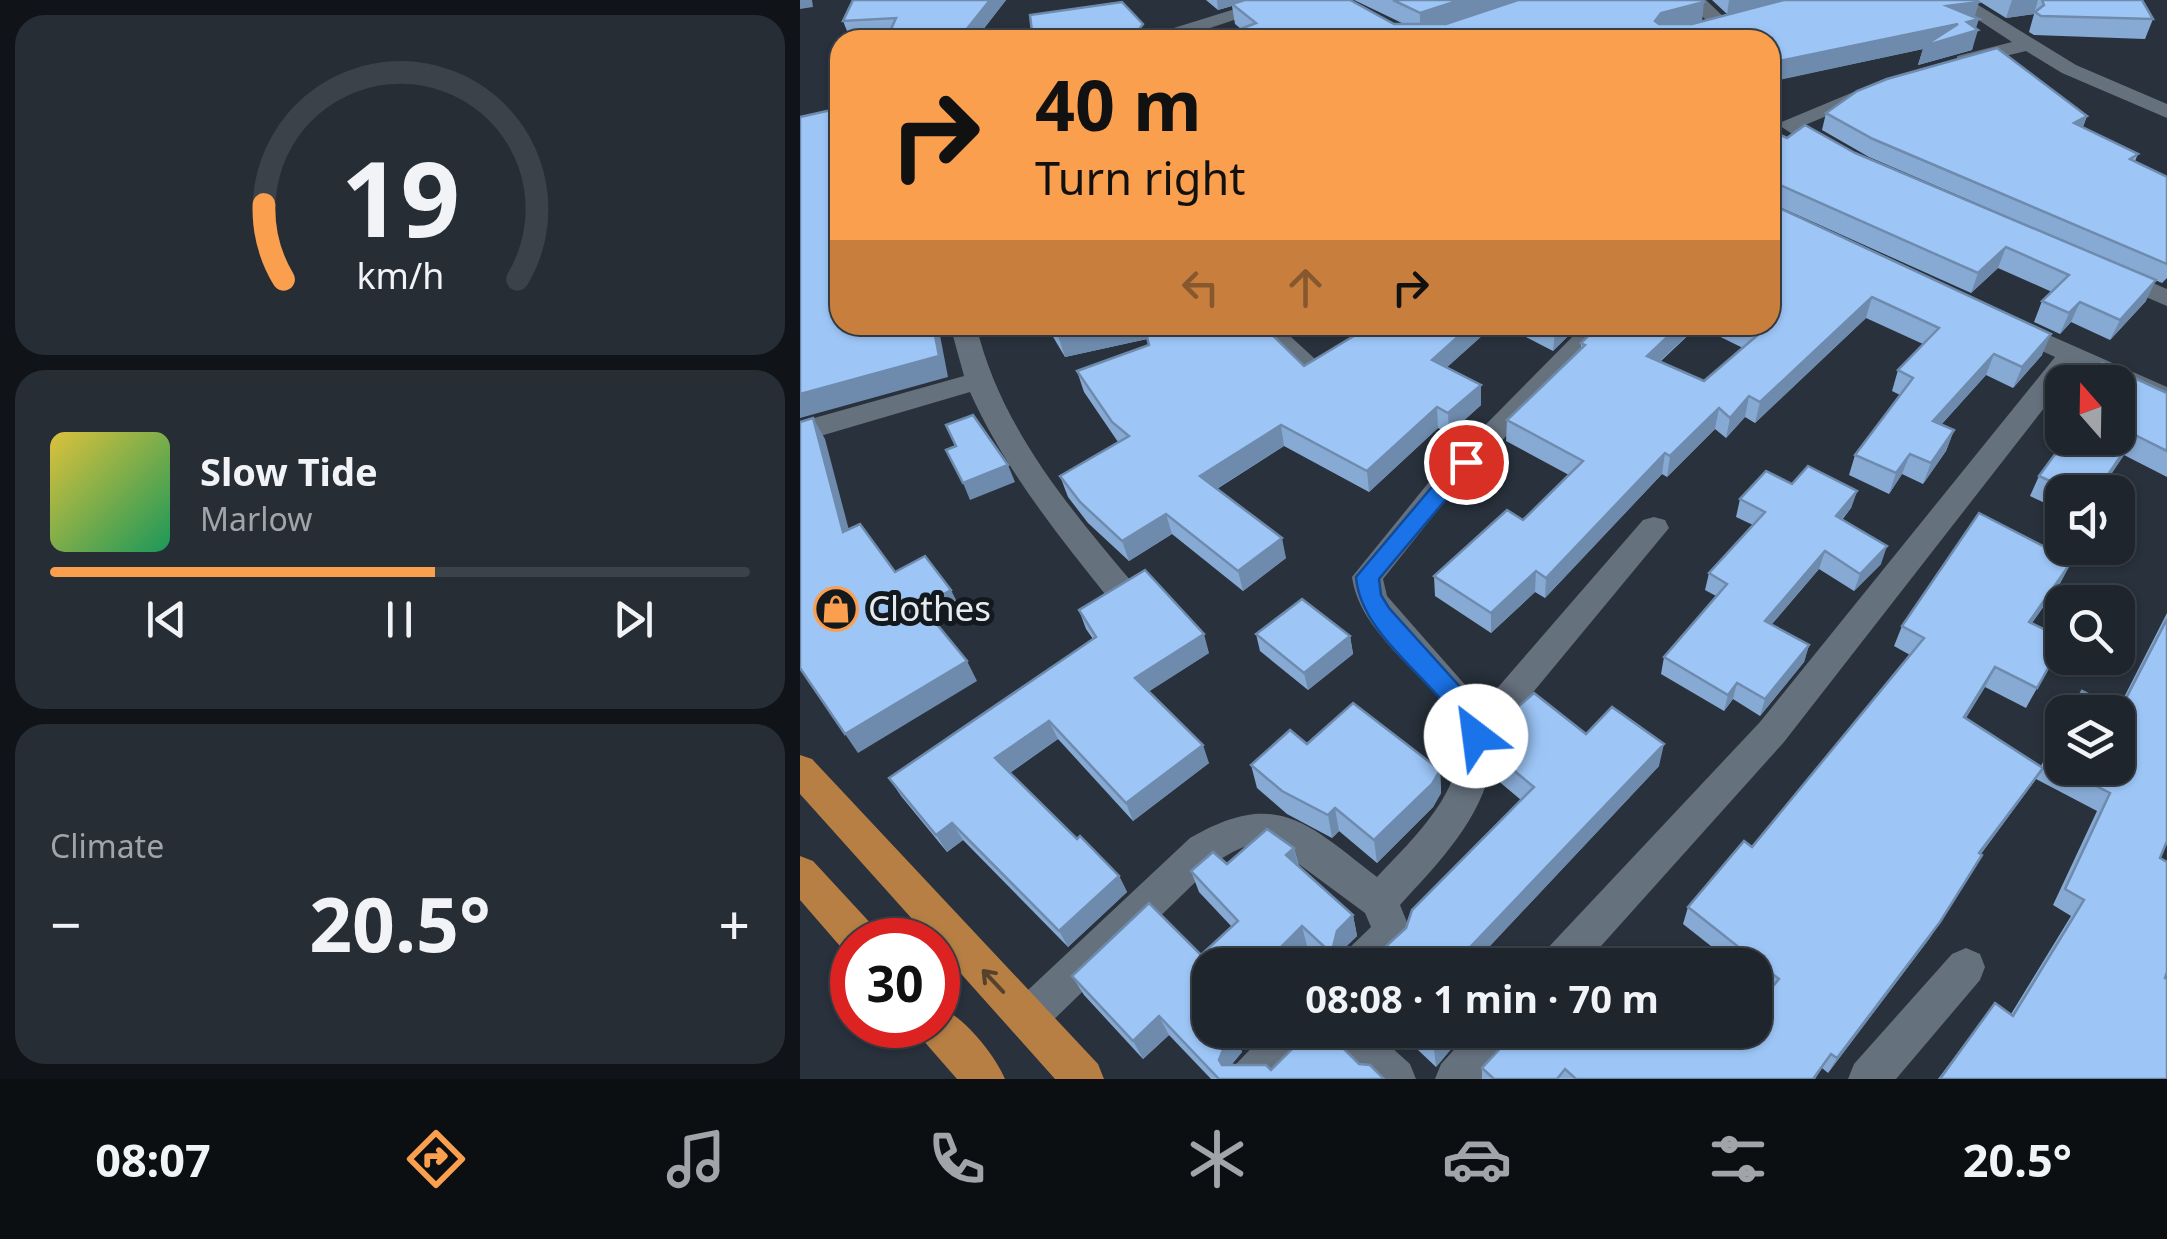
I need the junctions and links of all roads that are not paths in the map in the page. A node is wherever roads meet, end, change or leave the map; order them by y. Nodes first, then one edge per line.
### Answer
1 (1284, 0) edge
2 (1696, 0) edge
3 (1957, 0) edge
4 (1187, 30) edge
5 (1699, 30) edge
6 (2025, 45) junction
7 (1943, 65) edge
8 (1909, 76) edge
9 (2167, 112) edge
10 (1860, 164) edge
11 (2096, 267) edge
12 (2167, 298) edge
13 (1981, 312) edge
14 (966, 335) edge
15 (1273, 335) edge
16 (1589, 335) edge
17 (2071, 355) junction
18 (1305, 364) edge
19 (980, 380) junction
20 (2167, 398) edge
21 (800, 432) edge
22 (1654, 528) dead end
23 (1120, 590) edge
24 (1476, 736) junction
25 (800, 770) edge
26 (800, 873) edge
27 (1378, 901) junction
28 (840, 918) edge
29 (1376, 948) edge
30 (1574, 948) edge
31 (1966, 966) dead end
32 (1027, 1018) junction
33 (956, 1048) edge
34 (1279, 1048) edge
35 (1361, 1048) edge
36 (1483, 1048) edge
37 (984, 1079) edge
38 (1083, 1079) edge
39 (1251, 1079) edge
40 (1395, 1079) edge
41 (1456, 1079) edge
42 (1869, 1079) edge

1 - 4 street
2 - 5 street
3 - 6 street
6 - 7 street
6 - 9 street
8 - 10 street
11 - 12 street
13 - 17 street
14 - 19 street
15 - 18 street
16 - 24 street
17 - 20 street
17 - 30 street
19 - 21 street
19 - 23 street
22 - 24 street
24 - 27 street
32 -> 25 main road
26 - 28 main road
27 - 29 street
27 - 32 street
31 - 42 street
32 - 38 main road
33 - 37 main road
34 - 39 street
35 - 40 street
36 - 41 street

